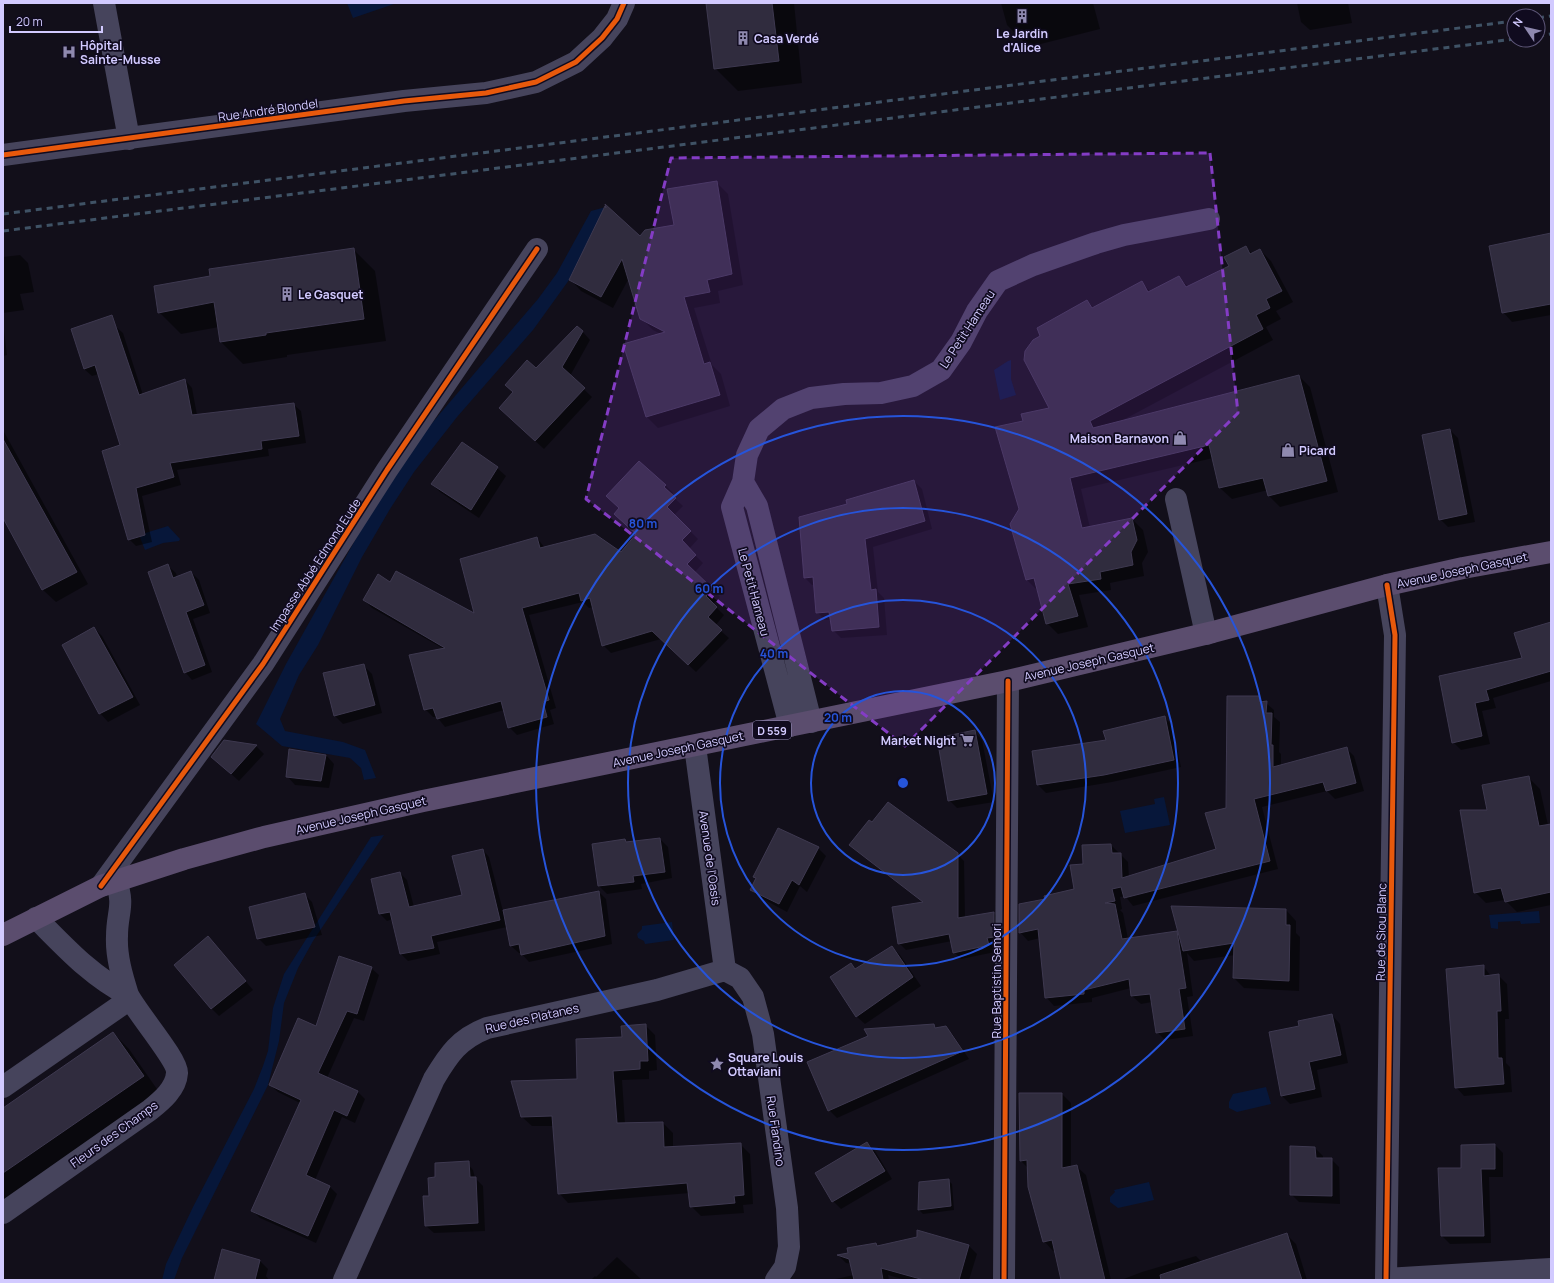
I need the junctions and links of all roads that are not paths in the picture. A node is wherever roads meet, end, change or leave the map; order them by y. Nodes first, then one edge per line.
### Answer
1 (104, 3) edge
2 (624, 3) edge
3 (129, 139) junction
4 (3, 155) edge
5 (1209, 219) dead end
6 (537, 249) dead end
7 (743, 482) junction
8 (1176, 499) dead end
9 (1551, 552) edge
10 (1387, 585) junction
11 (1206, 634) junction
12 (1008, 681) junction
13 (811, 722) junction
14 (790, 726) junction
15 (695, 746) junction
16 (109, 883) junction
17 (36, 918) junction
18 (3, 934) edge
19 (725, 970) junction
20 (129, 997) junction
21 (3, 1087) edge
22 (3, 1213) edge
23 (1551, 1269) edge
24 (344, 1280) edge
25 (776, 1280) edge
26 (1004, 1280) edge
27 (1386, 1280) edge

1 - 3 street
2 - 3 street, Rue André Blondel
3 - 4 street, Rue André Blondel
5 - 7 street, Le Petit Hameau
6 - 16 street, Impasse Abbé Edmond Eude
7 - 13 street, Le Petit Hameau
7 - 14 street, Le Petit Hameau
8 - 11 street
9 - 10 main road, Avenue Joseph Gasquet / D 559
10 - 11 main road, Avenue Joseph Gasquet / D 559
10 - 27 street, Rue de Siou Blanc
11 - 12 main road, Avenue Joseph Gasquet / D 559
12 - 13 main road, Avenue Joseph Gasquet / D 559
12 - 26 street, Rue Baptistin Semori
13 - 14 main road, Avenue Joseph Gasquet / D 559
14 - 15 main road, Avenue Joseph Gasquet / D 559
15 - 16 main road, Avenue Joseph Gasquet / D 559
15 - 19 street, Avenue de l'Oasis
16 - 17 main road, Avenue Joseph Gasquet / D 559
16 - 20 street
17 - 18 main road, Avenue Joseph Gasquet / D 559
17 - 20 street
19 - 24 street, Rue des Platanes
19 - 25 street, Rue Fiandino
20 - 21 street
20 - 22 street, Fleurs des Champs
23 - 27 street

